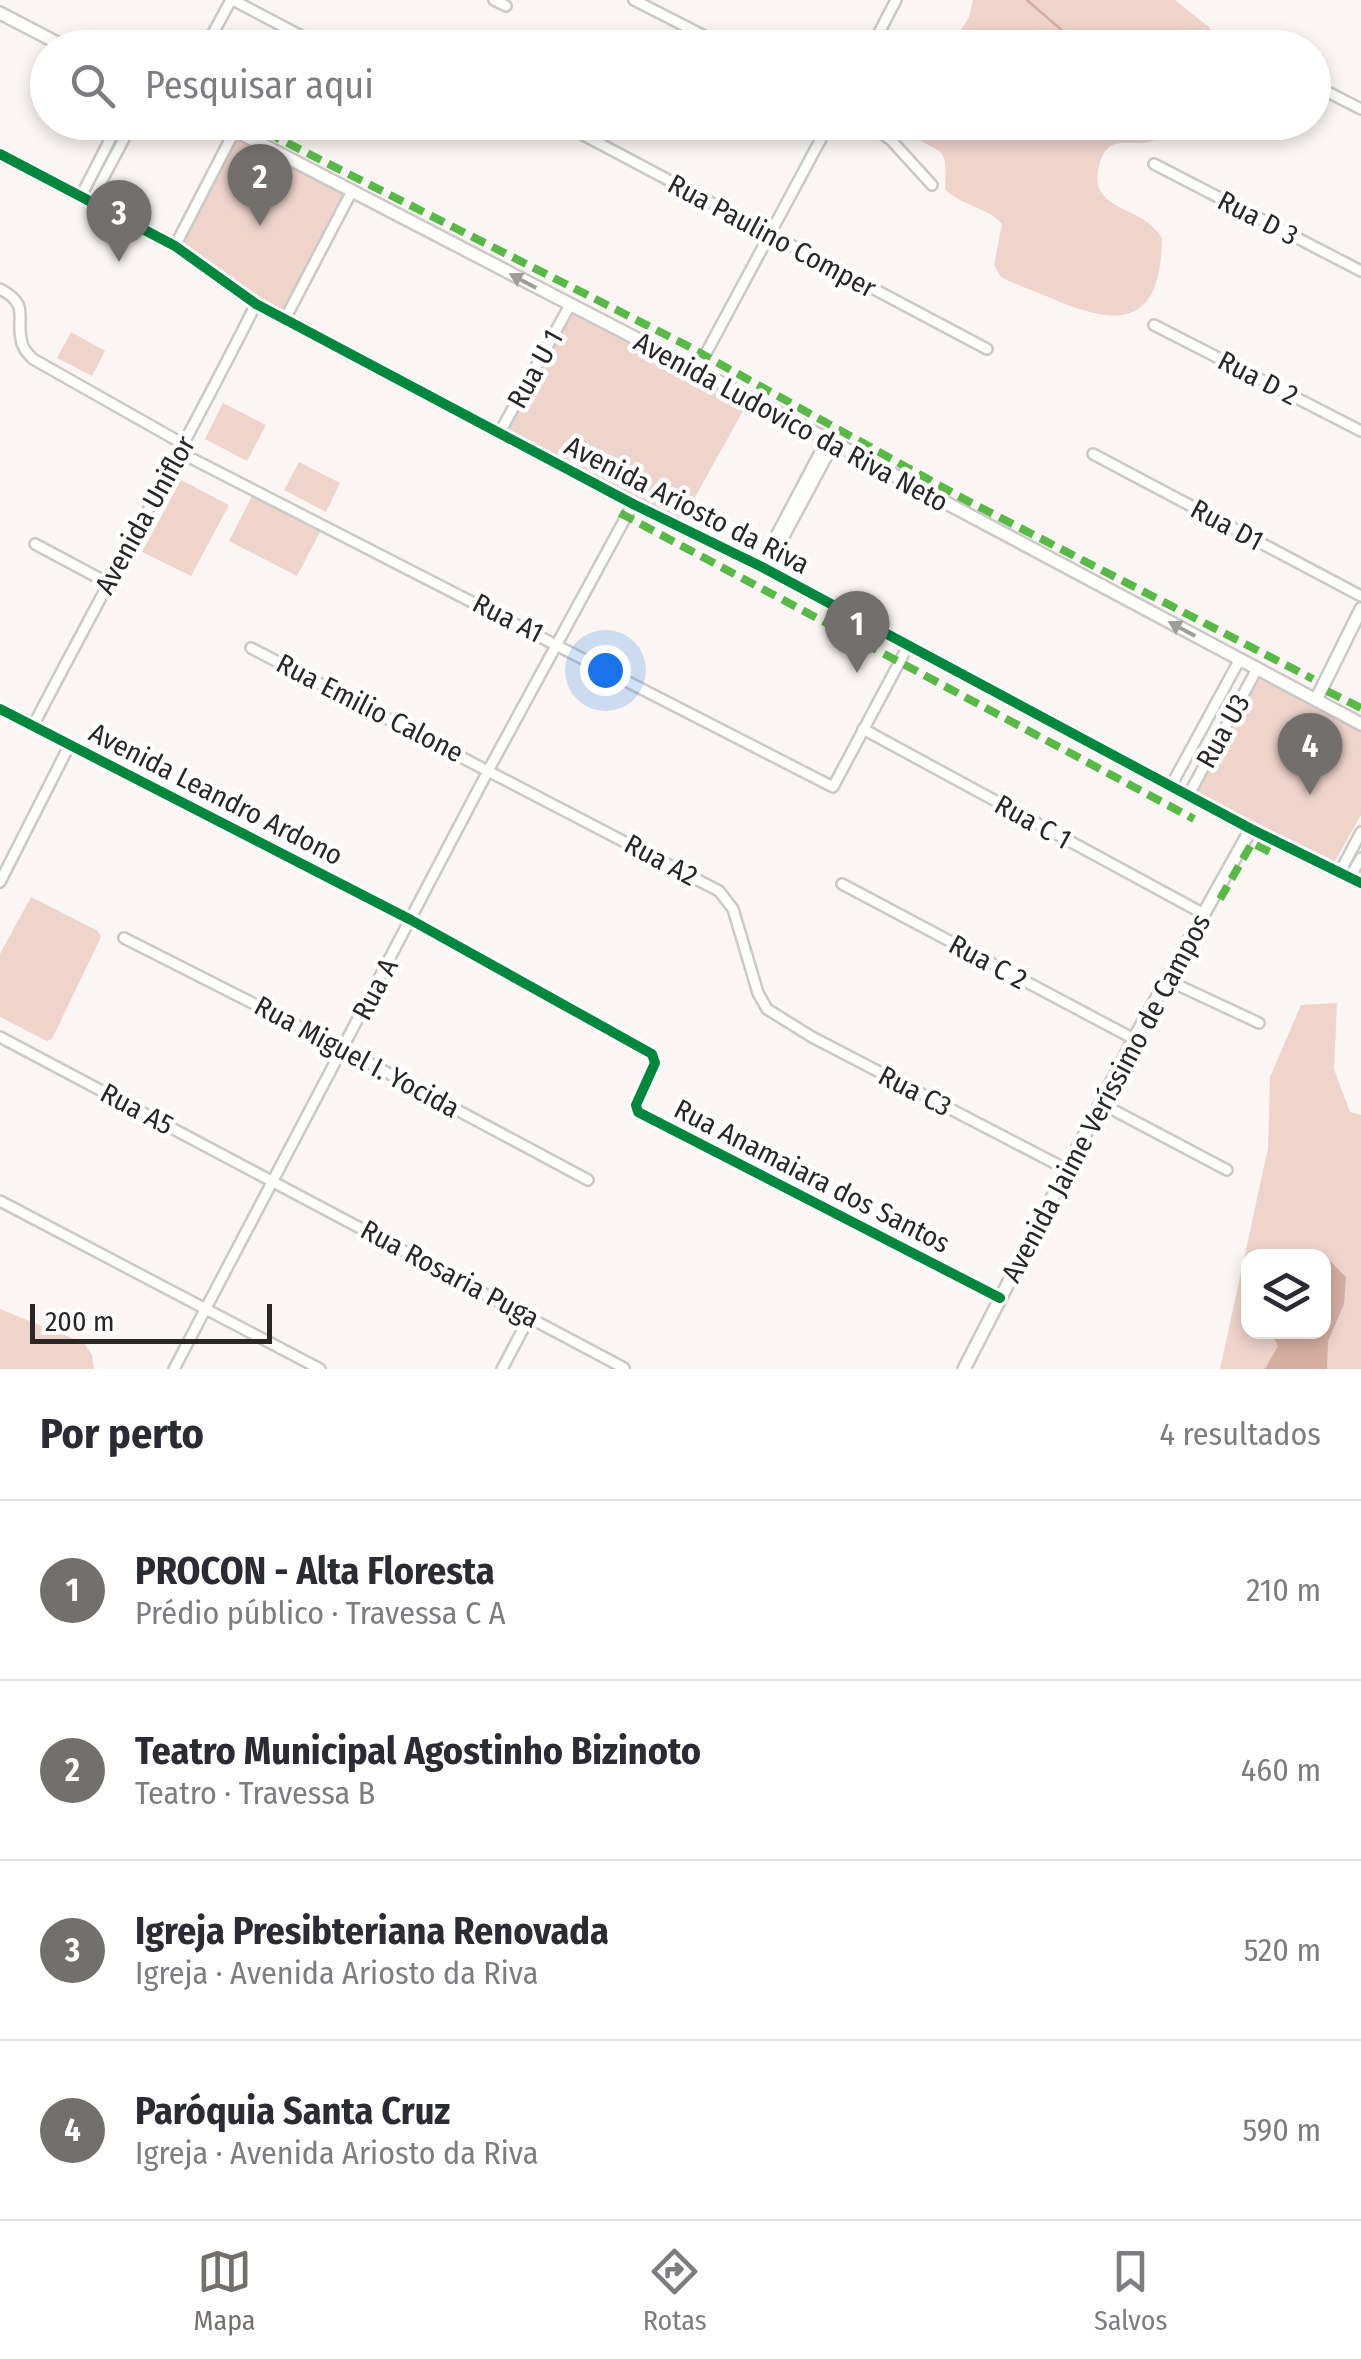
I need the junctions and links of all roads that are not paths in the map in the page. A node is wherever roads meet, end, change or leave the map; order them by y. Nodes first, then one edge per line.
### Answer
1 (232, 0) edge
2 (494, 0) edge
3 (634, 0) edge
4 (896, 0) edge
5 (506, 6) dead end
6 (0, 13) edge
7 (33, 30) edge
8 (216, 30) edge
9 (290, 30) edge
10 (693, 30) edge
11 (880, 30) edge
12 (1331, 94) edge
13 (1361, 109) edge
14 (110, 140) edge
15 (123, 140) edge
16 (230, 140) edge
17 (254, 140) edge
18 (592, 140) edge
19 (820, 140) edge
20 (890, 140) edge
21 (107, 146) junction
22 (117, 152) junction
23 (0, 154) edge
24 (1154, 164) dead end
25 (932, 185) dead end
26 (352, 191) junction
27 (86, 198) junction
28 (768, 234) junction
29 (175, 246) junction
30 (1361, 271) edge
31 (0, 289) edge
32 (256, 304) junction
33 (570, 305) junction
34 (286, 318) junction
35 (1154, 325) dead end
36 (987, 349) dead end
37 (697, 370) junction
38 (1361, 431) edge
39 (500, 432) junction
40 (829, 443) junction
41 (183, 449) junction
42 (1094, 454) dead end
43 (633, 504) junction
44 (36, 544) dead end
45 (763, 568) junction
46 (108, 582) junction
47 (1361, 596) edge
48 (1361, 610) edge
49 (558, 643) junction
50 (908, 646) junction
51 (251, 648) dead end
52 (1240, 659) junction
53 (1258, 669) junction
54 (1316, 700) junction
55 (0, 709) edge
56 (1361, 724) edge
57 (33, 726) junction
58 (863, 729) junction
59 (70, 744) junction
60 (489, 769) junction
61 (1172, 784) junction
62 (1188, 794) junction
63 (1251, 829) junction
64 (1361, 832) edge
65 (1361, 858) edge
66 (1350, 877) edge
67 (0, 882) edge
68 (842, 884) dead end
69 (1204, 914) junction
70 (411, 920) junction
71 (124, 938) dead end
72 (1166, 980) junction
73 (767, 1009) joint
74 (1259, 1024) dead end
75 (0, 1037) edge
76 (1134, 1039) junction
77 (343, 1049) junction
78 (1102, 1104) junction
79 (1066, 1169) junction
80 (1227, 1170) dead end
81 (274, 1180) junction
82 (588, 1180) dead end
83 (0, 1201) edge
84 (1000, 1298) junction
85 (206, 1308) junction
86 (530, 1316) junction
87 (966, 1365) edge
88 (624, 1368) edge
89 (174, 1369) edge
90 (320, 1369) edge
91 (502, 1369) edge
92 (981, 1369) edge

1 - 8 street
1 - 9 street
2 - 5 street
3 - 10 street
4 - 11 street
6 - 7 street
12 - 13 street
14 - 21 street
15 - 22 street
16 - 29 street
17 - 26 street, Avenida Ludovico da Riva Neto
18 - 28 street, Rua Paulino Comper
19 - 28 street
20 - 25 street
21 - 22 street
21 - 27 street
22 - 27 street
23 - 27 street, Avenida Ariosto da Riva
24 - 30 street, Rua D 3
33 -> 26 street, Avenida Ludovico da Riva Neto
26 - 34 street
27 - 29 street, Avenida Ariosto da Riva
28 - 36 street, Rua Paulino Comper
28 - 37 street
29 - 32 street, Avenida Ariosto da Riva
31 - 41 street, Rua A1
32 - 34 street, Avenida Ariosto da Riva
32 - 41 street, Avenida Uniflor
33 - 37 street, Avenida Ludovico da Riva Neto
33 - 39 street, Rua U 1
34 - 39 street, Avenida Ariosto da Riva
35 - 38 street, Rua D 2
37 - 40 street, Avenida Ludovico da Riva Neto
39 - 43 street, Avenida Ariosto da Riva
40 - 45 street
52 -> 40 street, Avenida Ludovico da Riva Neto
41 - 46 street, Avenida Uniflor
41 - 49 street, Rua A1
42 - 47 street, Rua D1
43 - 45 street, Avenida Ariosto da Riva
43 - 49 street, Rua A
44 - 46 street
45 - 50 street, Avenida Ariosto da Riva
46 - 57 street, Avenida Uniflor
48 - 54 street
49 - 58 street, Rua A1
49 - 60 street, Rua A
50 - 58 street
50 - 61 street, Avenida Ariosto da Riva
51 - 60 street, Rua Emilio Calone
52 - 53 street, Avenida Ludovico da Riva Neto
52 - 61 street, Rua U3
53 - 54 street, Avenida Ludovico da Riva Neto
53 - 62 street, Rua U3
54 - 56 street, Avenida Ludovico da Riva Neto
55 - 57 street, Avenida Leandro Ardono
57 - 59 street, Avenida Leandro Ardono
58 - 69 street, Rua C 1
59 - 67 street
59 - 70 street, Avenida Leandro Ardono
60 - 70 street, Rua A
60 - 73 street, Rua A2
61 - 62 street, Avenida Ariosto da Riva
62 - 63 street, Avenida Ariosto da Riva
63 - 66 street, Avenida Ariosto da Riva
63 - 69 street, Avenida Jaime Veríssimo de Campos
64 - 66 street
65 - 66 street
68 - 76 street, Rua C 2
69 - 72 street, Avenida Jaime Veríssimo de Campos
70 - 77 street, Rua A
70 - 84 street, Rua Anamaiara dos Santos
71 - 77 street, Rua Miguel I. Yocida
72 - 74 street
72 - 76 street, Avenida Jaime Veríssimo de Campos
73 - 79 street, Rua C3
75 - 81 street, Rua A5
76 - 78 street, Avenida Jaime Veríssimo de Campos
77 - 81 street, Rua A
77 - 82 street, Rua Miguel I. Yocida
78 - 79 street, Avenida Jaime Veríssimo de Campos
78 - 80 street
79 - 84 street, Avenida Jaime Veríssimo de Campos
81 - 85 street, Rua A
81 - 86 street, Rua Rosaria Puga
83 - 85 street
84 - 87 street, Avenida Jaime Veríssimo de Campos
85 - 89 street, Rua A
85 - 90 street
86 - 88 street, Rua Rosaria Puga
86 - 91 street
87 - 92 street

